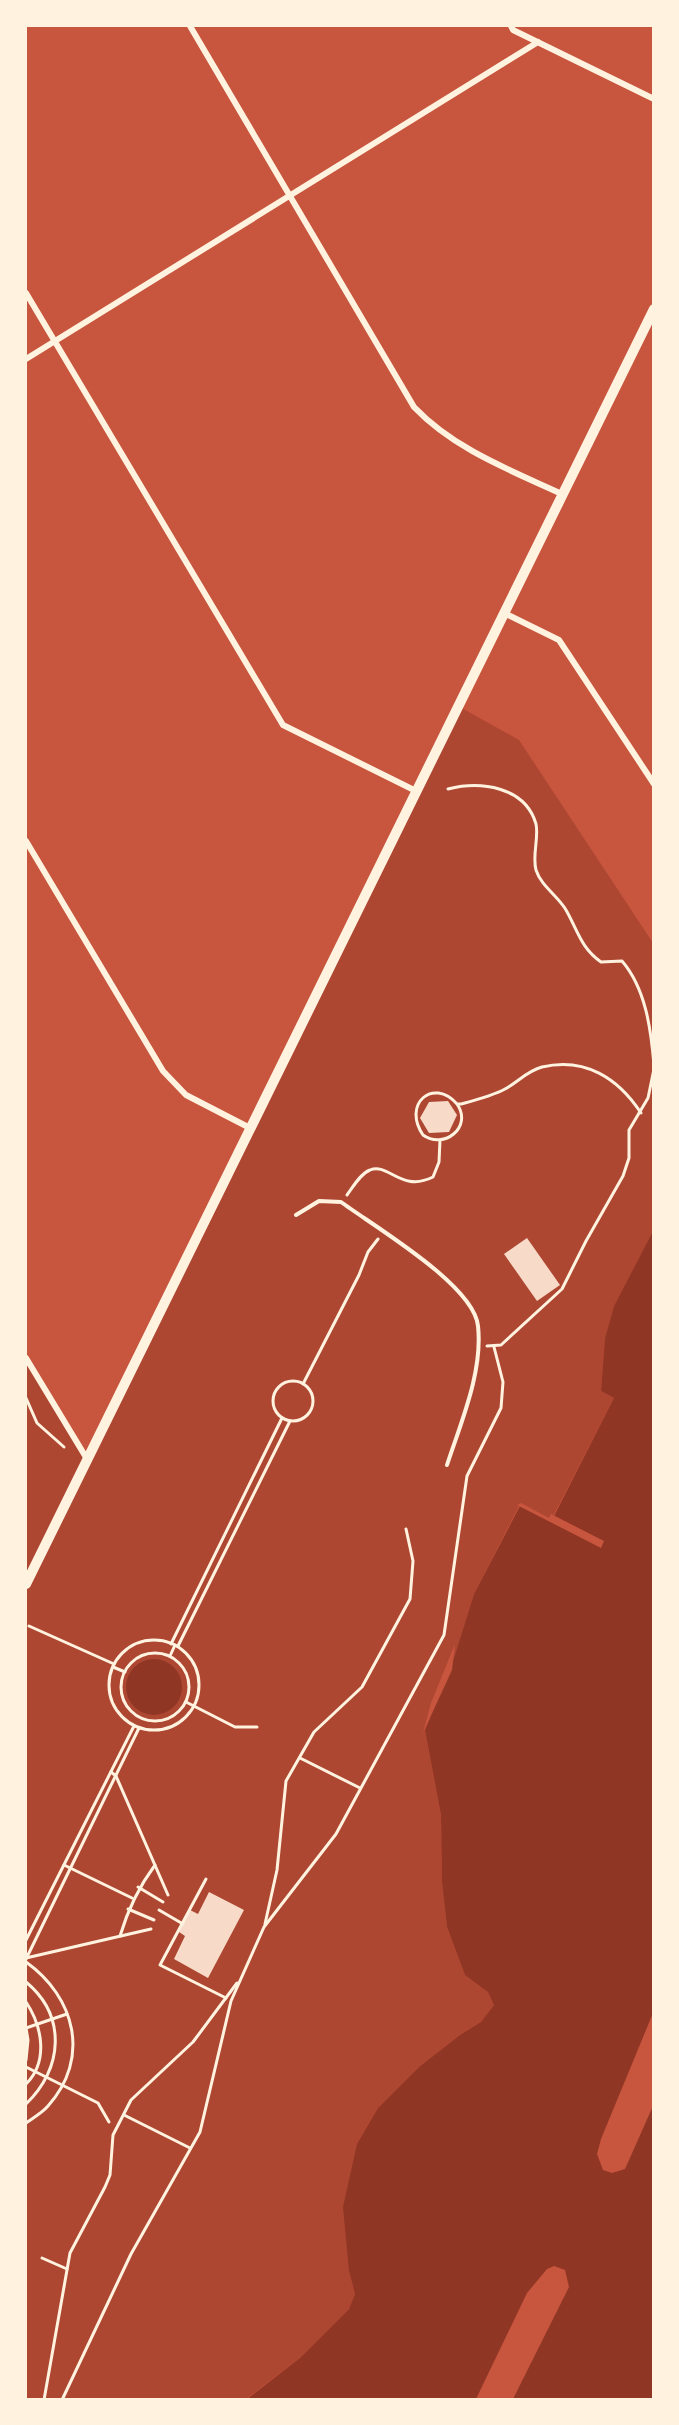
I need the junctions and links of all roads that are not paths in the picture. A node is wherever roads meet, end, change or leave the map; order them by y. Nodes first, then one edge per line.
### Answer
1 (190, 26) edge
2 (511, 26) edge
3 (538, 42) junction
4 (654, 99) edge
5 (290, 195) junction
6 (26, 293) edge
7 (654, 309) edge
8 (54, 341) junction
9 (26, 359) edge
10 (562, 494) junction
11 (504, 613) junction
12 (654, 784) edge
13 (416, 791) junction
14 (26, 841) edge
15 (250, 1128) junction
16 (296, 1215) dead end
17 (26, 1358) edge
18 (87, 1459) junction
19 (447, 1465) dead end
20 (26, 1584) edge

1 - 5 street
2 - 3 street
3 - 4 street
3 - 5 street
5 - 8 street
5 - 10 street
6 - 8 street
7 - 10 main road
8 - 9 street
8 - 13 street
10 - 11 main road
11 - 12 street
11 - 13 main road
13 - 15 main road
14 - 15 street
15 - 18 main road
16 - 19 lane
17 - 18 street
18 - 20 main road

